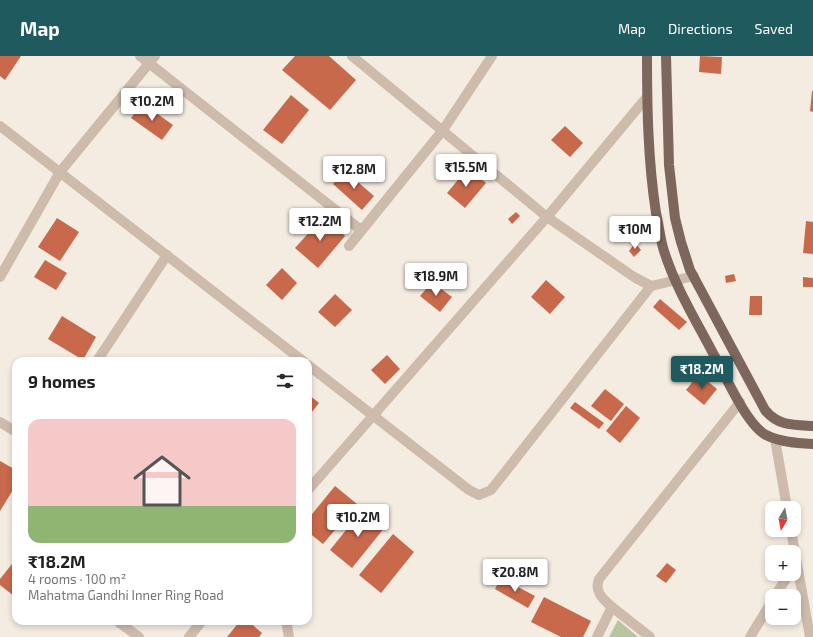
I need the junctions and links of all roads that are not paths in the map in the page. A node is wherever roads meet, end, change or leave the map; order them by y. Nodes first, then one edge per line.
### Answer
1 (140, 56) edge
2 (352, 56) edge
3 (492, 56) edge
4 (647, 56) edge
5 (666, 56) edge
6 (152, 60) edge
7 (647, 97) junction
8 (0, 126) edge
9 (443, 130) junction
10 (60, 172) junction
11 (547, 217) junction
12 (361, 230) junction
13 (349, 246) dead end
14 (167, 255) junction
15 (694, 276) junction
16 (0, 277) edge
17 (675, 281) junction
18 (651, 286) junction
19 (100, 357) edge
20 (298, 357) edge
21 (312, 368) edge
22 (740, 402) junction
23 (374, 416) junction
24 (0, 422) edge
25 (813, 426) edge
26 (12, 430) edge
27 (775, 439) junction
28 (813, 444) edge
29 (312, 486) edge
30 (786, 501) edge
31 (799, 581) edge
32 (612, 608) junction
33 (765, 612) edge
34 (122, 625) edge
35 (199, 625) edge
36 (287, 625) edge
37 (139, 637) edge
38 (189, 637) edge
39 (289, 637) edge
40 (597, 637) edge
41 (650, 637) edge
42 (750, 637) edge
43 (810, 637) edge

1 - 6 street
2 - 9 street
3 - 9 street
4 - 7 main road
5 - 15 main road
6 - 10 street
6 - 12 street
7 - 11 street
7 - 17 main road
8 - 10 street
9 - 11 street
9 - 12 street
10 - 14 street
10 - 16 street
11 - 18 street
11 - 23 street
12 - 13 street
14 - 19 street
14 - 20 street
15 - 17 street
15 - 25 main road
17 - 18 street
17 - 22 main road
18 - 23 street
21 - 23 street
22 - 27 main road
22 - 32 street
23 - 29 street
24 - 26 street
27 - 28 main road
27 - 30 street
31 - 43 street
32 - 40 street
32 - 41 street
33 - 42 street
34 - 37 street
35 - 38 street
36 - 39 street

